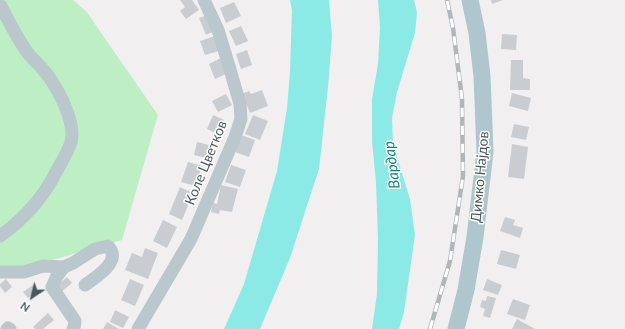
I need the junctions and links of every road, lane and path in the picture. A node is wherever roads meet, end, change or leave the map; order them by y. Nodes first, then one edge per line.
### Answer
1 (204, 0) edge
2 (470, 0) edge
3 (1, 6) dead end
4 (0, 236) edge
5 (64, 267) junction
6 (0, 272) edge
7 (85, 285) dead end
8 (7, 329) edge
9 (10, 329) edge
10 (73, 329) edge
11 (138, 329) edge
12 (456, 329) edge

1 - 11 street, Коле Цветков
2 - 12 main road, Димко Најдов
3 - 4 street
5 - 6 street
5 - 7 street
5 - 10 street
8 - 9 street

